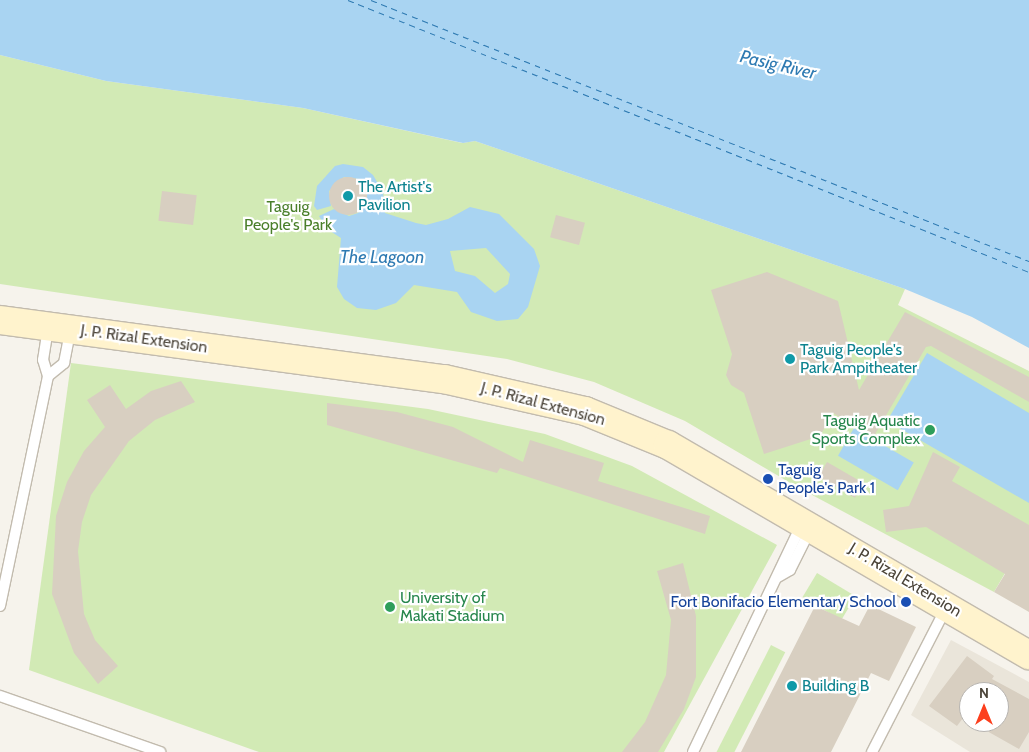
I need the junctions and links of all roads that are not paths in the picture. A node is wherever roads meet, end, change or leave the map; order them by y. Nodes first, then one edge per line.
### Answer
1 (0, 320) edge
2 (59, 328) junction
3 (48, 376) junction
4 (808, 523) junction
5 (0, 606) edge
6 (947, 606) junction
7 (1029, 655) edge
8 (0, 696) edge
9 (160, 752) edge
10 (693, 752) edge
11 (872, 752) edge

1 - 2 main road, J. P. Rizal Extension
2 - 3 lane
2 - 3 lane
2 - 4 main road, J. P. Rizal Extension
3 - 5 lane
4 - 6 main road, J. P. Rizal Extension
4 - 10 lane
6 - 7 main road, J. P. Rizal Extension
6 - 11 lane
8 - 9 lane

